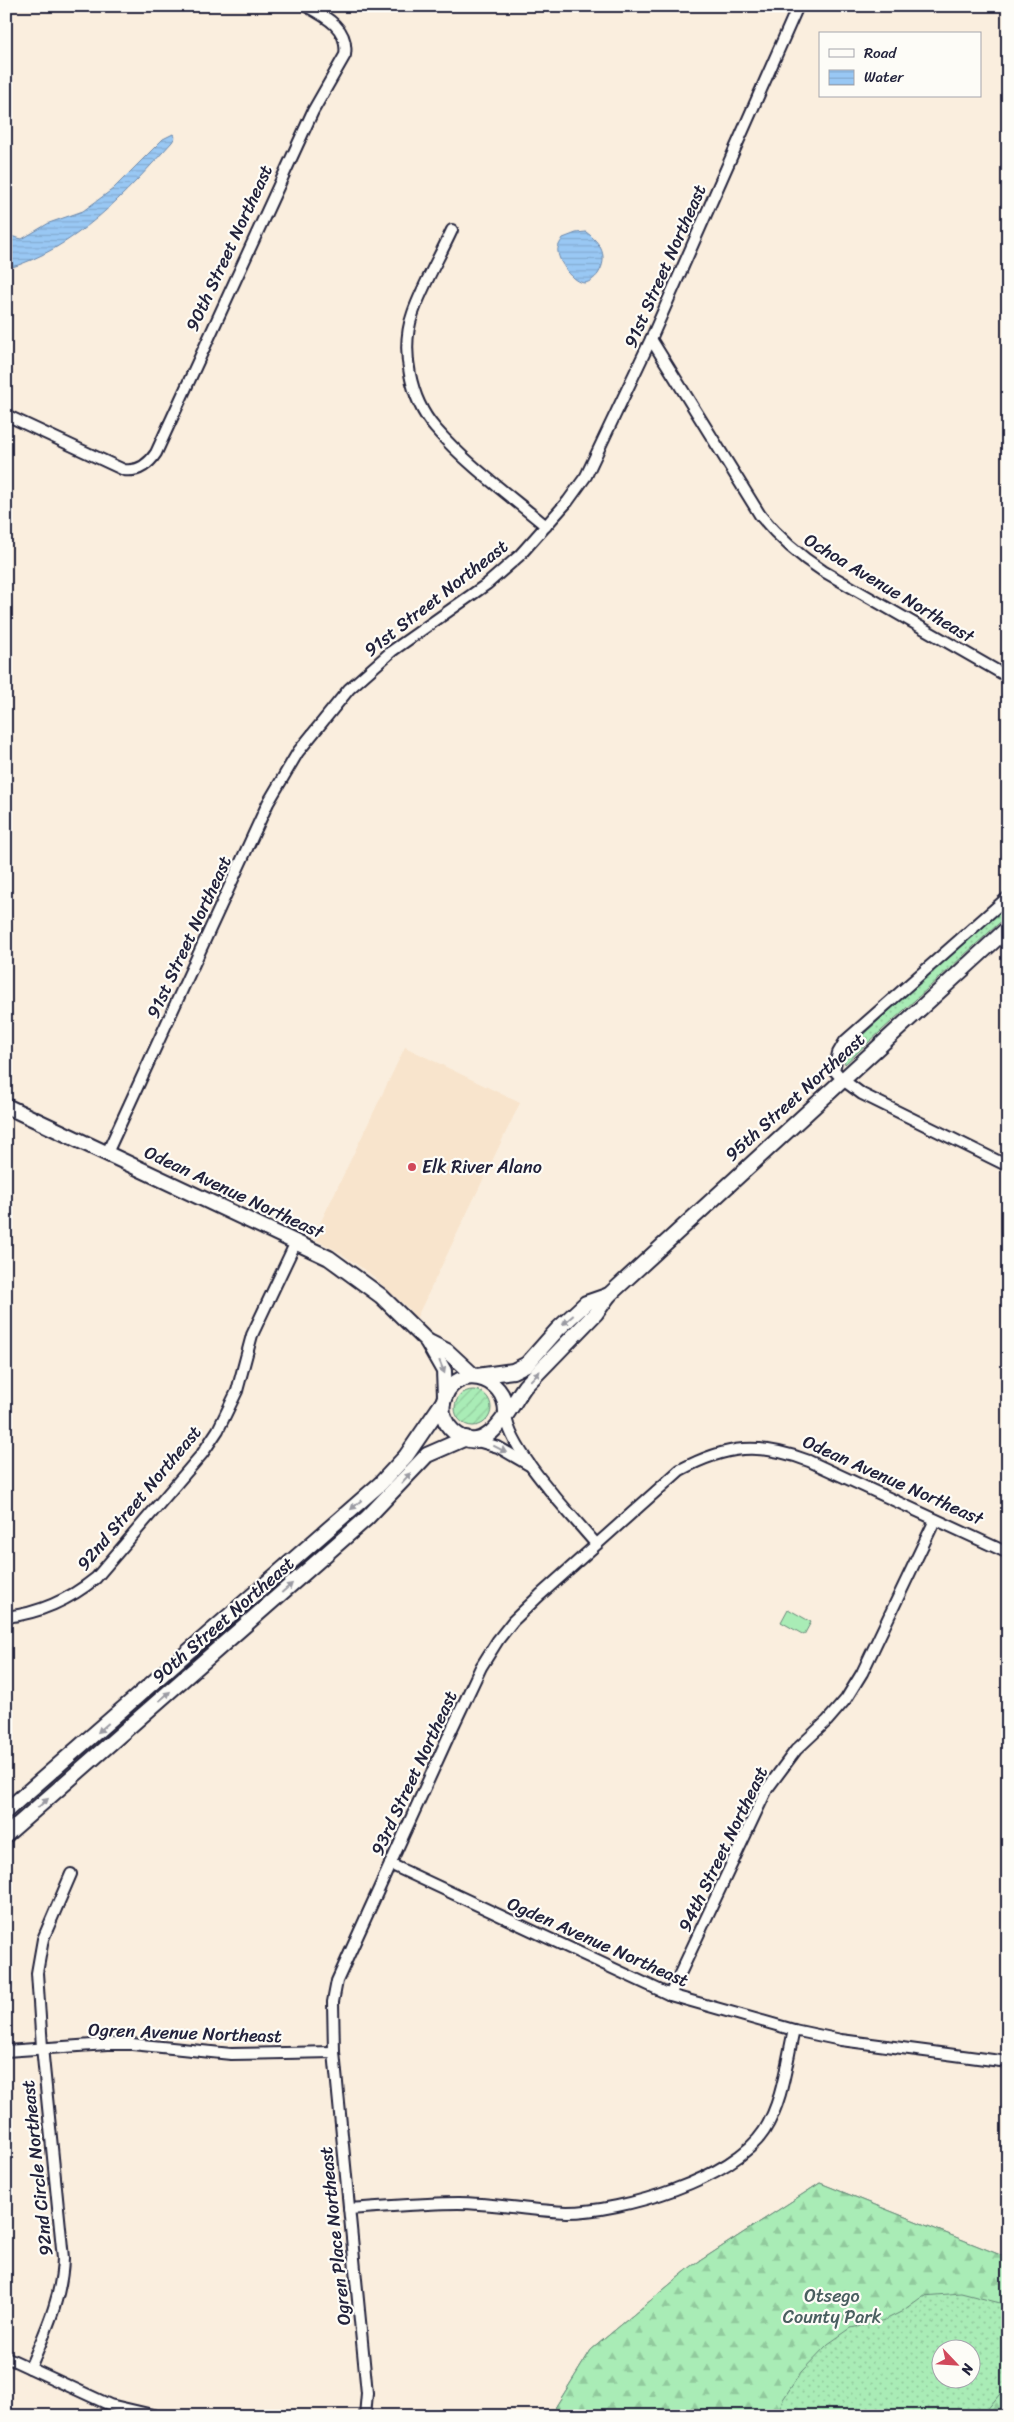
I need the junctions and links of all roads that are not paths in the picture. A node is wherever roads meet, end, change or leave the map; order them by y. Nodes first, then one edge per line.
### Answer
1 (306, 6) edge
2 (798, 6) edge
3 (452, 230) dead end
4 (651, 339) junction
5 (7, 418) edge
6 (546, 526) junction
7 (1008, 677) edge
8 (1008, 897) edge
9 (1008, 928) edge
10 (843, 1080) junction
11 (6, 1106) edge
12 (107, 1154) junction
13 (1008, 1166) edge
14 (296, 1242) junction
15 (609, 1295) junction
16 (426, 1341) junction
17 (475, 1376) junction
18 (444, 1399) junction
19 (506, 1414) junction
20 (467, 1438) junction
21 (529, 1465) junction
22 (935, 1520) junction
23 (596, 1544) junction
24 (1008, 1553) edge
25 (6, 1617) edge
26 (6, 1811) edge
27 (6, 1835) edge
28 (390, 1864) junction
29 (71, 1874) dead end
30 (670, 1995) junction
31 (794, 2030) junction
32 (42, 2047) junction
33 (6, 2051) edge
34 (334, 2052) junction
35 (1008, 2062) edge
36 (349, 2209) junction
37 (6, 2357) edge
38 (30, 2368) junction
39 (157, 2416) edge
40 (364, 2416) edge

1 - 5 street, 90th Street Northeast
2 - 4 street, 91st Street Northeast
3 - 6 street
4 - 6 street, 91st Street Northeast
4 - 7 street, Ochoa Avenue Northeast
6 - 12 street, 91st Street Northeast
8 - 10 street
9 - 10 main road, 95th Street Northeast
10 - 13 street
10 - 15 main road, 95th Street Northeast
11 - 12 main road, Odean Avenue Northeast
12 - 14 main road, Odean Avenue Northeast
14 - 16 main road, Odean Avenue Northeast
14 - 25 street, 92nd Street Northeast
15 -> 17 main road
19 -> 15 main road
16 - 17 main road, Odean Avenue Northeast
16 -> 18 main road, Odean Avenue Northeast
17 - 18 main road
17 - 19 main road
18 - 20 main road
18 -> 26 main road, 90th Street Northeast
19 - 20 main road
19 - 21 street
20 -> 21 street
27 -> 20 main road, 90th Street Northeast
21 - 23 street
22 - 23 street, Odean Avenue Northeast
22 - 24 street, Odean Avenue Northeast
22 - 30 street, 94th Street Northeast
23 - 28 street, 93rd Street Northeast
28 - 30 street, Ogden Avenue Northeast
28 - 34 street, 93rd Street Northeast
29 - 32 street, 92nd Circle Northeast
30 - 31 street, Ogden Avenue Northeast
31 - 35 street, Ogden Avenue Northeast
31 - 36 street
32 - 33 street, Ogren Avenue Northeast
32 - 34 street, Ogren Avenue Northeast
32 - 38 street, 92nd Circle Northeast
34 - 36 street, Ogren Place Northeast
36 - 40 street, Ogren Place Northeast
37 - 38 street
38 - 39 street

